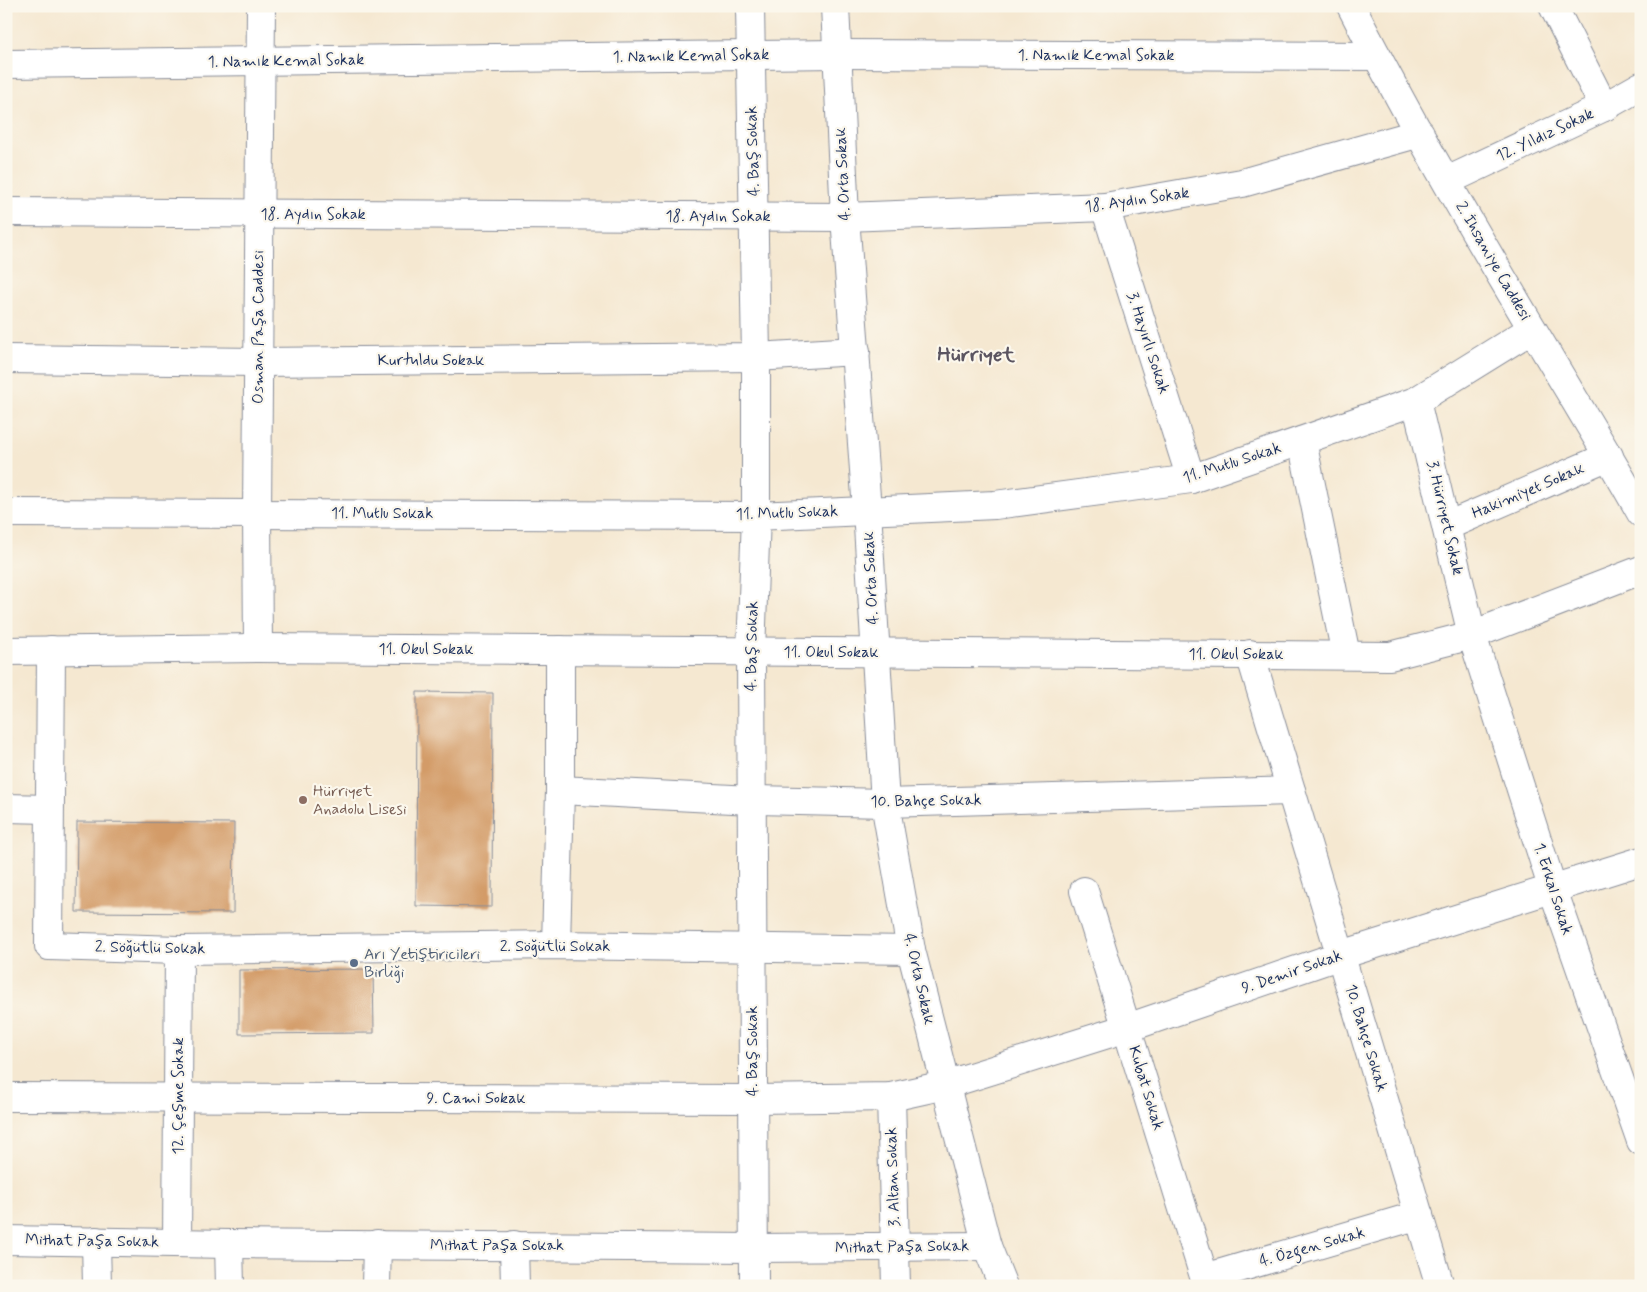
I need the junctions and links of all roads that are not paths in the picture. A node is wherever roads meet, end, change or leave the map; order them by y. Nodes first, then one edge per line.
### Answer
1 (261, 6) edge
2 (750, 6) edge
3 (835, 6) edge
4 (1352, 6) edge
5 (1553, 6) edge
6 (837, 54) junction
7 (750, 56) junction
8 (1376, 56) junction
9 (260, 61) junction
10 (6, 64) edge
11 (1641, 86) edge
12 (1604, 107) junction
13 (1420, 133) junction
14 (1447, 181) junction
15 (1105, 207) junction
16 (6, 212) edge
17 (259, 214) junction
18 (755, 217) junction
19 (845, 217) junction
20 (1532, 329) junction
21 (856, 351) junction
22 (756, 357) junction
23 (6, 359) edge
24 (258, 362) junction
25 (1416, 401) junction
26 (1302, 441) junction
27 (1609, 456) junction
28 (1191, 479) junction
29 (867, 510) junction
30 (6, 513) edge
31 (257, 513) junction
32 (1641, 513) edge
33 (756, 516) junction
34 (1447, 526) junction
35 (1641, 570) edge
36 (1472, 635) junction
37 (258, 648) junction
38 (51, 650) junction
39 (560, 650) junction
40 (6, 651) edge
41 (751, 652) junction
42 (875, 652) junction
43 (1250, 654) junction
44 (1346, 655) junction
45 (560, 790) junction
46 (1292, 791) junction
47 (751, 800) junction
48 (886, 803) junction
49 (6, 808) edge
50 (49, 809) junction
51 (1641, 861) edge
52 (1552, 890) junction
53 (1084, 891) dead end
54 (556, 945) junction
55 (752, 949) junction
56 (179, 950) junction
57 (911, 950) junction
58 (1340, 955) junction
59 (1127, 1028) junction
60 (945, 1085) junction
61 (6, 1097) edge
62 (178, 1097) junction
63 (891, 1097) junction
64 (752, 1099) junction
65 (1641, 1141) edge
66 (1419, 1215) junction
67 (6, 1240) edge
68 (96, 1241) junction
69 (177, 1243) junction
70 (229, 1244) junction
71 (378, 1244) junction
72 (514, 1245) junction
73 (987, 1246) junction
74 (753, 1248) junction
75 (895, 1248) junction
76 (1206, 1282) edge
77 (97, 1286) edge
78 (230, 1286) edge
79 (376, 1286) edge
80 (516, 1286) edge
81 (754, 1286) edge
82 (896, 1286) edge
83 (1003, 1286) edge
84 (1440, 1286) edge

1 - 9 street, Osman Paşa Caddesi
2 - 7 street, 4. Baş Sokak
3 - 6 street, 4. Orta Sokak
4 - 8 street, 2. İhsaniye Caddesi
5 - 12 street
6 - 7 street, 1. Namık Kemal Sokak
6 - 8 street, 1. Namık Kemal Sokak
6 - 19 street, 4. Orta Sokak
7 - 9 street, 1. Namık Kemal Sokak
7 - 18 street, 4. Baş Sokak
8 - 13 street, 2. İhsaniye Caddesi
9 - 10 street, 1. Namık Kemal Sokak
9 - 17 street, Osman Paşa Caddesi
11 - 12 street, 12. Yıldız Sokak
12 - 14 street, 12. Yıldız Sokak
13 - 14 street, 2. İhsaniye Caddesi
13 - 15 street, 18. Aydın Sokak
14 - 20 street, 2. İhsaniye Caddesi
15 - 19 street, 18. Aydın Sokak
15 - 28 street, 3. Hayırlı Sokak
16 - 17 street, 18. Aydın Sokak
17 - 18 street, 18. Aydın Sokak
17 - 24 street, Osman Paşa Caddesi
18 - 19 street, 18. Aydın Sokak
18 - 22 street, 4. Baş Sokak
19 - 21 street, 4. Orta Sokak
20 - 25 street, 11. Mutlu Sokak
20 - 27 street, 2. İhsaniye Caddesi
21 - 22 street, Kurtuldu Sokak
21 - 29 street, 4. Orta Sokak
22 - 24 street, Kurtuldu Sokak
22 - 33 street, 4. Baş Sokak
23 - 24 street, Kurtuldu Sokak
24 - 31 street, Osman Paşa Caddesi
25 - 26 street, 11. Mutlu Sokak
25 - 34 street, 3. Hürriyet Sokak
26 - 28 street, 11. Mutlu Sokak
26 - 44 street
27 - 32 street, 2. İhsaniye Caddesi
27 - 34 street, Hakimiyet Sokak
28 - 29 street, 11. Mutlu Sokak
29 - 33 street, 11. Mutlu Sokak
29 - 42 street, 4. Orta Sokak
30 - 31 street, 11. Mutlu Sokak
31 - 33 street, 11. Mutlu Sokak
31 - 37 street, Osman Paşa Caddesi
33 - 41 street, 4. Baş Sokak
34 - 36 street, 3. Hürriyet Sokak
35 - 36 street, 11. Okul Sokak
36 - 44 street, 11. Okul Sokak
36 - 52 street, 1. Erkal Sokak
37 - 38 street, 11. Okul Sokak
37 - 39 street, 11. Okul Sokak
38 - 40 street, 11. Okul Sokak
38 - 50 street
39 - 41 street, 11. Okul Sokak
39 - 45 street
41 - 42 street, 11. Okul Sokak
41 - 47 street, 4. Baş Sokak
42 - 43 street, 11. Okul Sokak
42 - 48 street, 4. Orta Sokak
43 - 44 street, 11. Okul Sokak
43 - 46 street, 10. Bahçe Sokak
45 - 47 street, 10. Bahçe Sokak
45 - 54 street
46 - 48 street, 10. Bahçe Sokak
46 - 58 street, 10. Bahçe Sokak
47 - 48 street, 10. Bahçe Sokak
47 - 55 street, 4. Baş Sokak
48 - 57 street, 4. Orta Sokak
49 - 50 street
50 - 56 street, 2. Söğütlü Sokak
51 - 52 street, 9. Demir Sokak
52 - 58 street, 9. Demir Sokak
52 - 65 street, 1. Erkal Sokak
53 - 59 street, Kubat Sokak
54 - 55 street, 2. Söğütlü Sokak
54 - 56 street, 2. Söğütlü Sokak
55 - 57 street, 2. Söğütlü Sokak
55 - 64 street, 4. Baş Sokak
56 - 62 street, 12. Çeşme Sokak
57 - 60 street, 4. Orta Sokak
58 - 59 street, 9. Demir Sokak
58 - 66 street, 10. Bahçe Sokak
59 - 60 street, 9. Demir Sokak
59 - 76 street, Kubat Sokak
60 - 63 street, 9. Cami Sokak
60 - 73 street, 4. Orta Sokak
61 - 62 street, 9. Cami Sokak
62 - 64 street, 9. Cami Sokak
62 - 69 street, 12. Çeşme Sokak
63 - 64 street, 9. Cami Sokak
63 - 75 street, 3. Altan Sokak
64 - 74 street, 4. Baş Sokak
66 - 76 street, 4. Özgen Sokak
66 - 84 street, 10. Bahçe Sokak
67 - 68 street, Mithat Paşa Sokak
68 - 69 street, Mithat Paşa Sokak
68 - 77 street
69 - 70 street, Mithat Paşa Sokak
70 - 71 street, Mithat Paşa Sokak
70 - 78 street
71 - 72 street, Mithat Paşa Sokak
71 - 79 street
72 - 74 street, Mithat Paşa Sokak
72 - 80 street
73 - 75 street, Mithat Paşa Sokak
73 - 83 street, 4. Orta Sokak
74 - 75 street, Mithat Paşa Sokak
74 - 81 street, 4. Baş Sokak
75 - 82 street, 3. Altan Sokak

